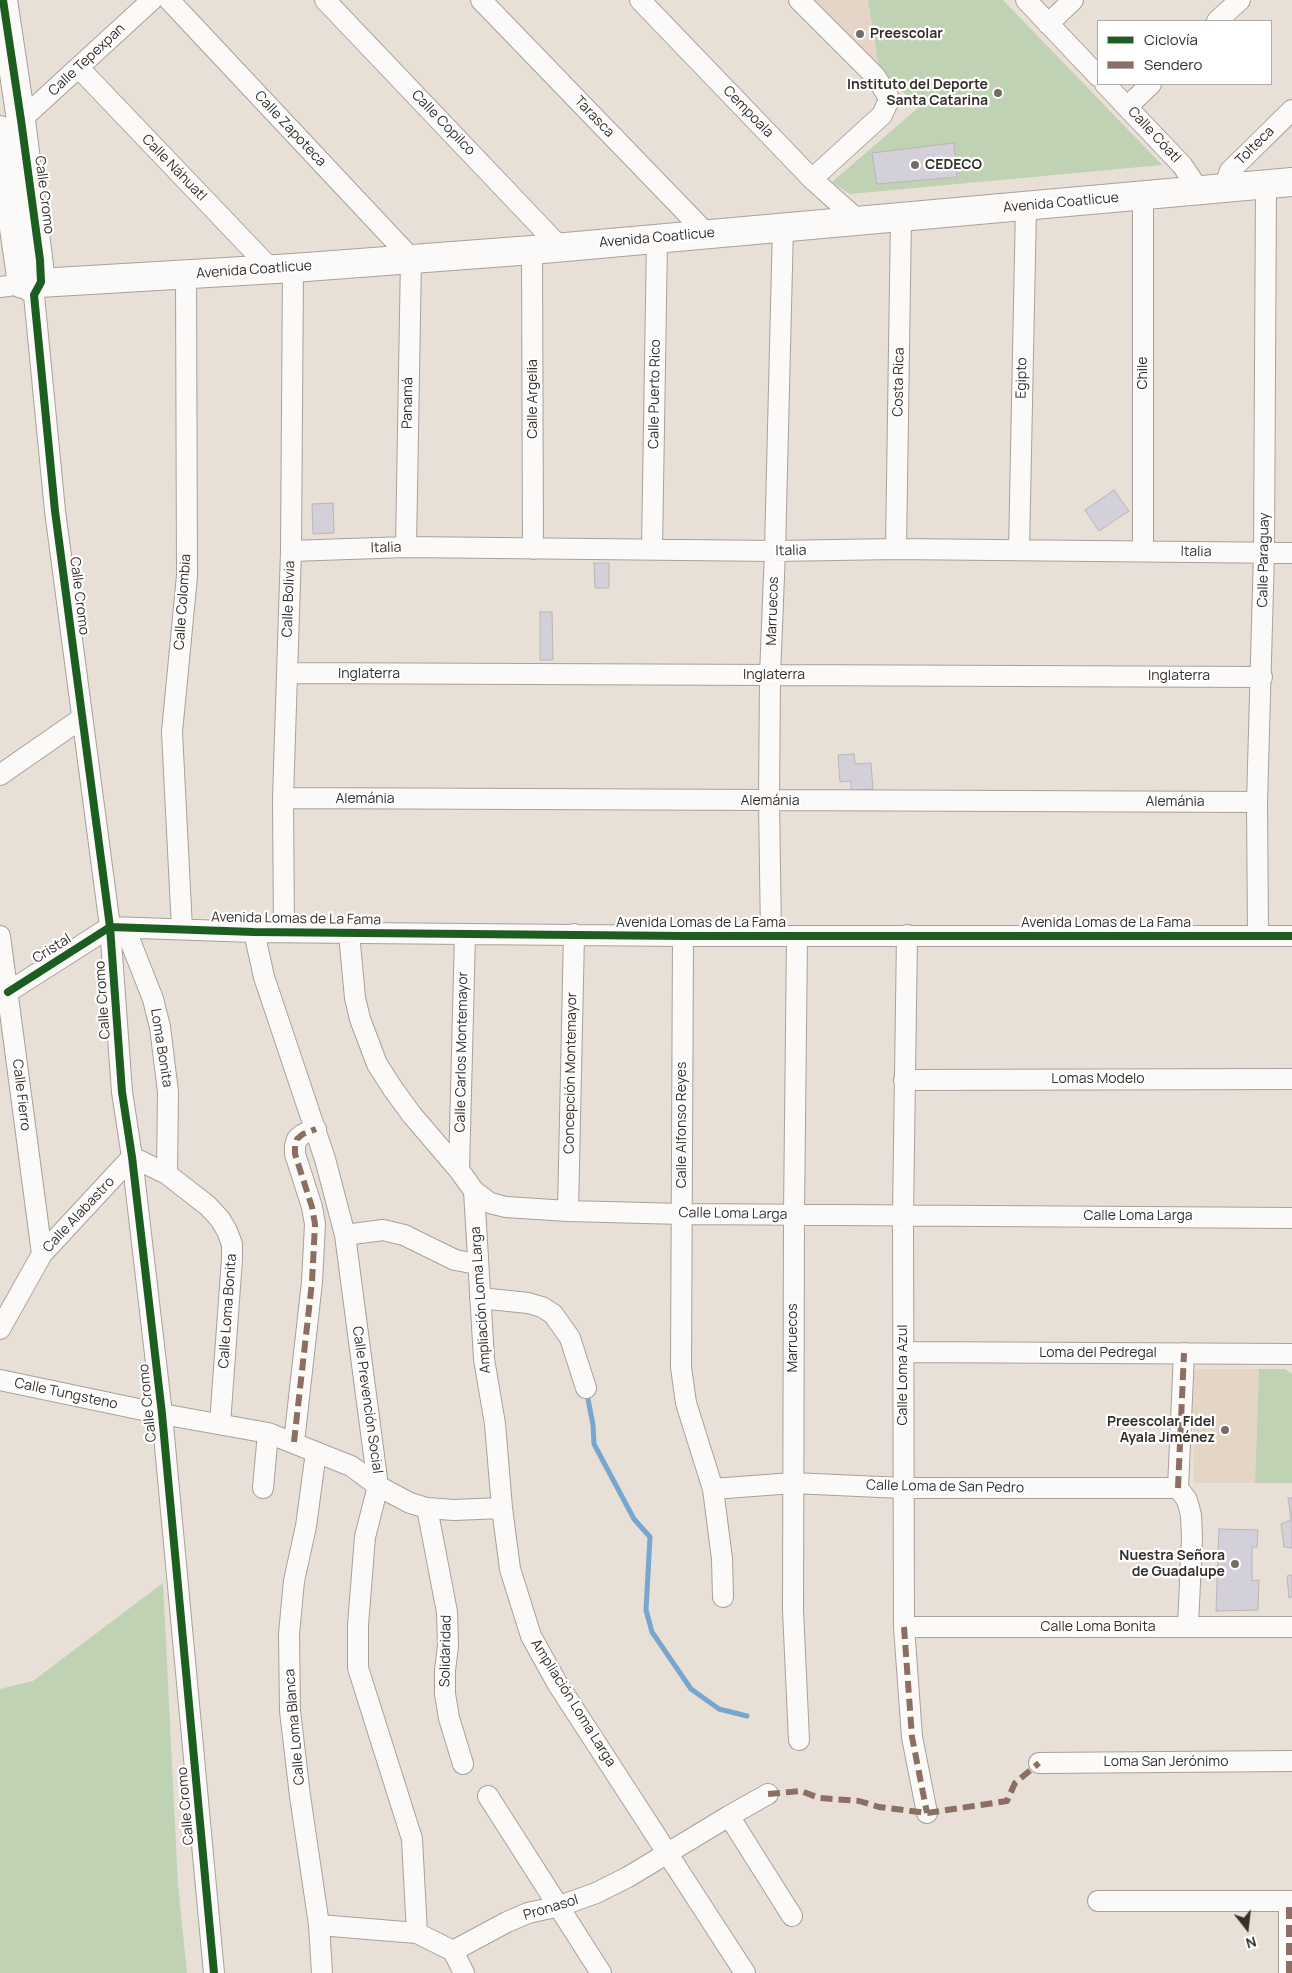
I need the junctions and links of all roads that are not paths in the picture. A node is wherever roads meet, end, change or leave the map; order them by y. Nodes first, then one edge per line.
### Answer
1 (3, 0) edge
2 (152, 0) edge
3 (169, 0) edge
4 (325, 0) edge
5 (481, 0) edge
6 (640, 0) edge
7 (799, 0) edge
8 (1026, 0) edge
9 (1072, 0) edge
10 (1240, 0) edge
11 (1218, 20) edge
12 (1048, 24) junction
13 (79, 68) junction
14 (1097, 75) edge
15 (1106, 85) edge
16 (1150, 85) edge
17 (1127, 106) junction
18 (1292, 110) edge
19 (11, 125) edge
20 (812, 179) junction
21 (1279, 183) edge
22 (1211, 188) junction
23 (1143, 195) junction
24 (1026, 206) junction
25 (901, 216) junction
26 (859, 221) junction
27 (783, 226) junction
28 (707, 234) junction
29 (657, 239) junction
30 (560, 247) junction
31 (532, 250) junction
32 (411, 258) junction
33 (282, 268) junction
34 (186, 274) junction
35 (24, 287) edge
36 (406, 547) junction
37 (533, 549) junction
38 (652, 549) junction
39 (896, 549) junction
40 (1019, 550) junction
41 (291, 551) junction
42 (775, 551) junction
43 (1143, 551) junction
44 (1264, 553) junction
45 (1292, 553) edge
46 (287, 673) junction
47 (770, 675) junction
48 (1262, 677) junction
49 (82, 718) junction
50 (0, 775) edge
51 (284, 798) junction
52 (769, 801) junction
53 (1257, 802) junction
54 (118, 928) junction
55 (182, 929) junction
56 (284, 931) junction
57 (254, 932) junction
58 (349, 933) junction
59 (465, 934) junction
60 (574, 934) junction
61 (907, 935) junction
62 (0, 936) edge
63 (684, 936) junction
64 (771, 936) junction
65 (797, 936) junction
66 (1258, 936) junction
67 (1292, 936) edge
68 (8, 992) junction
69 (1292, 1079) edge
70 (904, 1080) junction
71 (316, 1129) junction
72 (132, 1157) junction
73 (459, 1170) junction
74 (167, 1174) junction
75 (474, 1191) junction
76 (568, 1211) junction
77 (682, 1214) junction
78 (794, 1215) junction
79 (902, 1215) junction
80 (1292, 1218) edge
81 (345, 1235) junction
82 (42, 1254) junction
83 (478, 1264) junction
84 (480, 1298) junction
85 (0, 1329) edge
86 (904, 1352) junction
87 (1184, 1353) junction
88 (1292, 1354) edge
89 (0, 1380) edge
90 (586, 1388) dead end
91 (162, 1414) junction
92 (220, 1424) junction
93 (268, 1433) junction
94 (294, 1442) junction
95 (316, 1452) junction
96 (793, 1483) junction
97 (378, 1486) junction
98 (263, 1488) dead end
99 (902, 1488) junction
100 (1178, 1488) junction
101 (712, 1489) junction
102 (427, 1508) junction
103 (502, 1508) junction
104 (723, 1597) dead end
105 (1188, 1626) junction
106 (904, 1627) junction
107 (1292, 1628) edge
108 (799, 1740) dead end
109 (1292, 1761) edge
110 (1039, 1763) dead end
111 (463, 1764) dead end
112 (768, 1794) dead end
113 (488, 1796) dead end
114 (927, 1813) dead end
115 (729, 1816) junction
116 (668, 1852) junction
117 (1291, 1901) edge
118 (1098, 1902) dead end
119 (560, 1906) junction
120 (792, 1916) dead end
121 (319, 1925) junction
122 (418, 1933) junction
123 (454, 1951) junction
124 (214, 1973) edge
125 (322, 1973) edge
126 (464, 1973) edge
127 (601, 1973) edge
128 (745, 1973) edge
129 (1289, 1973) edge

1 - 19 street, Calle Cromo
2 - 13 street, Calle Tepexpan
3 - 32 street, Calle Zapoteca
4 - 30 street, Calle Copilco
5 - 28 street, Tarasca
6 - 20 street, Cempoala
7 - 20 street
8 - 12 street
9 - 12 street
10 - 11 street
12 - 14 street
13 - 19 street, Calle Tepexpan
13 - 33 street, Calle Náhuatl
15 - 17 street, Calle Cóatl
16 - 17 street
17 - 22 street, Calle Cóatl
18 - 22 street, Tolteca
19 - 35 street, Calle Cromo
20 - 26 street, Cempoala
21 - 22 street, Avenida Coatlicue
21 - 44 street, Calle Paraguay
22 - 23 street, Avenida Coatlicue
23 - 24 street, Avenida Coatlicue
23 - 43 street, Chile
24 - 25 street, Avenida Coatlicue
24 - 40 street, Egipto
25 - 26 street, Avenida Coatlicue
25 - 39 street, Costa Rica
26 - 27 street, Avenida Coatlicue
27 - 28 street, Avenida Coatlicue
27 - 42 street, Marruecos
28 - 29 street, Avenida Coatlicue
29 - 30 street, Avenida Coatlicue
29 - 38 street, Calle Puerto Rico
30 - 31 street, Avenida Coatlicue
31 - 32 street, Avenida Coatlicue
31 - 37 street, Calle Argelia
32 - 33 street, Avenida Coatlicue
32 - 36 street, Panamá
33 - 34 street, Avenida Coatlicue
33 - 41 street, Calle Bolivia
34 - 35 street, Avenida Coatlicue
34 - 55 street, Calle Colombia
35 - 49 street, Calle Cromo
36 - 37 street, Italia
36 - 41 street, Italia
37 - 38 street, Italia
38 - 42 street, Italia
39 - 40 street, Italia
39 - 42 street, Italia
40 - 43 street, Italia
41 - 46 street, Calle Bolivia
42 - 47 street, Marruecos
43 - 44 street, Italia
44 - 45 street, Italia
44 - 48 street, Calle Paraguay
46 - 47 street, Inglaterra
46 - 51 street, Calle Bolivia
47 - 48 street, Inglaterra
47 - 52 street, Marruecos
48 - 53 street, Calle Paraguay
49 - 50 street
49 - 54 street, Calle Cromo
51 - 52 street, Alemánia
51 - 56 street, Calle Bolivia
52 - 53 street, Alemánia
52 - 64 street, Marruecos
53 - 66 street, Calle Paraguay
54 - 55 street, Avenida Lomas de La Fama
54 - 68 street, Cristal
54 - 72 street, Calle Cromo
54 - 74 street, Loma Bonita
55 - 57 street, Avenida Lomas de La Fama
56 - 57 street, Avenida Lomas de La Fama
56 - 58 street, Avenida Lomas de La Fama
57 - 71 street, Calle Prevención Social
58 - 59 street, Avenida Lomas de La Fama
58 - 73 street, Calle Loma Larga
59 - 60 street, Avenida Lomas de La Fama
59 - 73 street, Calle Carlos Montemayor
60 - 63 street, Avenida Lomas de La Fama
60 - 76 street, Concepción Montemayor
61 - 65 street, Avenida Lomas de La Fama
61 - 66 street, Avenida Lomas de La Fama
61 - 70 street, Calle Loma Azul
62 - 68 street, Calle Fierro
63 - 64 street, Avenida Lomas de La Fama
63 - 77 street, Calle Alfonso Reyes
64 - 65 street, Avenida Lomas de La Fama
65 - 78 street, Marruecos
66 - 67 street, Avenida Lomas de La Fama
68 - 82 street, Calle Fierro
69 - 70 street, Lomas Modelo
70 - 79 street, Calle Loma Azul
71 - 81 street, Calle Prevención Social
71 - 94 street
72 - 74 street, Calle Loma Bonita
72 - 82 street, Calle Alabastro
72 - 91 street, Calle Cromo
73 - 75 street, Calle Loma Larga
74 - 92 street, Calle Loma Bonita
75 - 76 street, Calle Loma Larga
75 - 83 street, Ampliación Loma Larga
76 - 77 street, Calle Loma Larga
77 - 78 street, Calle Loma Larga
77 - 101 street, Calle Alfonso Reyes
78 - 79 street, Calle Loma Larga
78 - 96 street, Marruecos
79 - 80 street, Calle Loma Larga
79 - 86 street, Calle Loma Azul
81 - 83 street
81 - 97 street, Calle Prevención Social
82 - 85 street, Calle Alabastro
83 - 84 street, Ampliación Loma Larga
84 - 90 street
84 - 103 street, Ampliación Loma Larga
86 - 87 street, Loma del Pedregal
86 - 99 street, Calle Loma Azul
87 - 88 street, Loma del Pedregal
87 - 100 street
89 - 91 street, Calle Tungsteno
91 - 92 street
91 - 124 street, Calle Cromo
92 - 93 street
93 - 94 street
93 - 98 street
94 - 95 street
95 - 97 street
95 - 121 street, Calle Loma Blanca
96 - 99 street, Calle Loma de San Pedro
96 - 101 street, Calle Loma de San Pedro
96 - 108 street, Marruecos
97 - 102 street
97 - 122 street, Calle Prevención Social
99 - 100 street, Calle Loma de San Pedro
99 - 106 street, Calle Loma Azul
100 - 105 street
101 - 104 street, Calle Alfonso Reyes
102 - 103 street
102 - 111 street, Solidaridad
103 - 116 street, Ampliación Loma Larga
105 - 106 street, Calle Loma Bonita
105 - 107 street, Calle Loma Bonita
106 - 114 street, Calle Loma Azul
109 - 110 street, Loma San Jerónimo
112 - 115 street, Pronasol
113 - 119 street
115 - 116 street, Pronasol
115 - 120 street
116 - 119 street, Pronasol
116 - 128 street, Ampliación Loma Larga
117 - 118 street
117 - 129 street
119 - 123 street, Pronasol
119 - 127 street
121 - 122 street
121 - 125 street, Calle Loma Blanca
122 - 123 street
123 - 126 street

